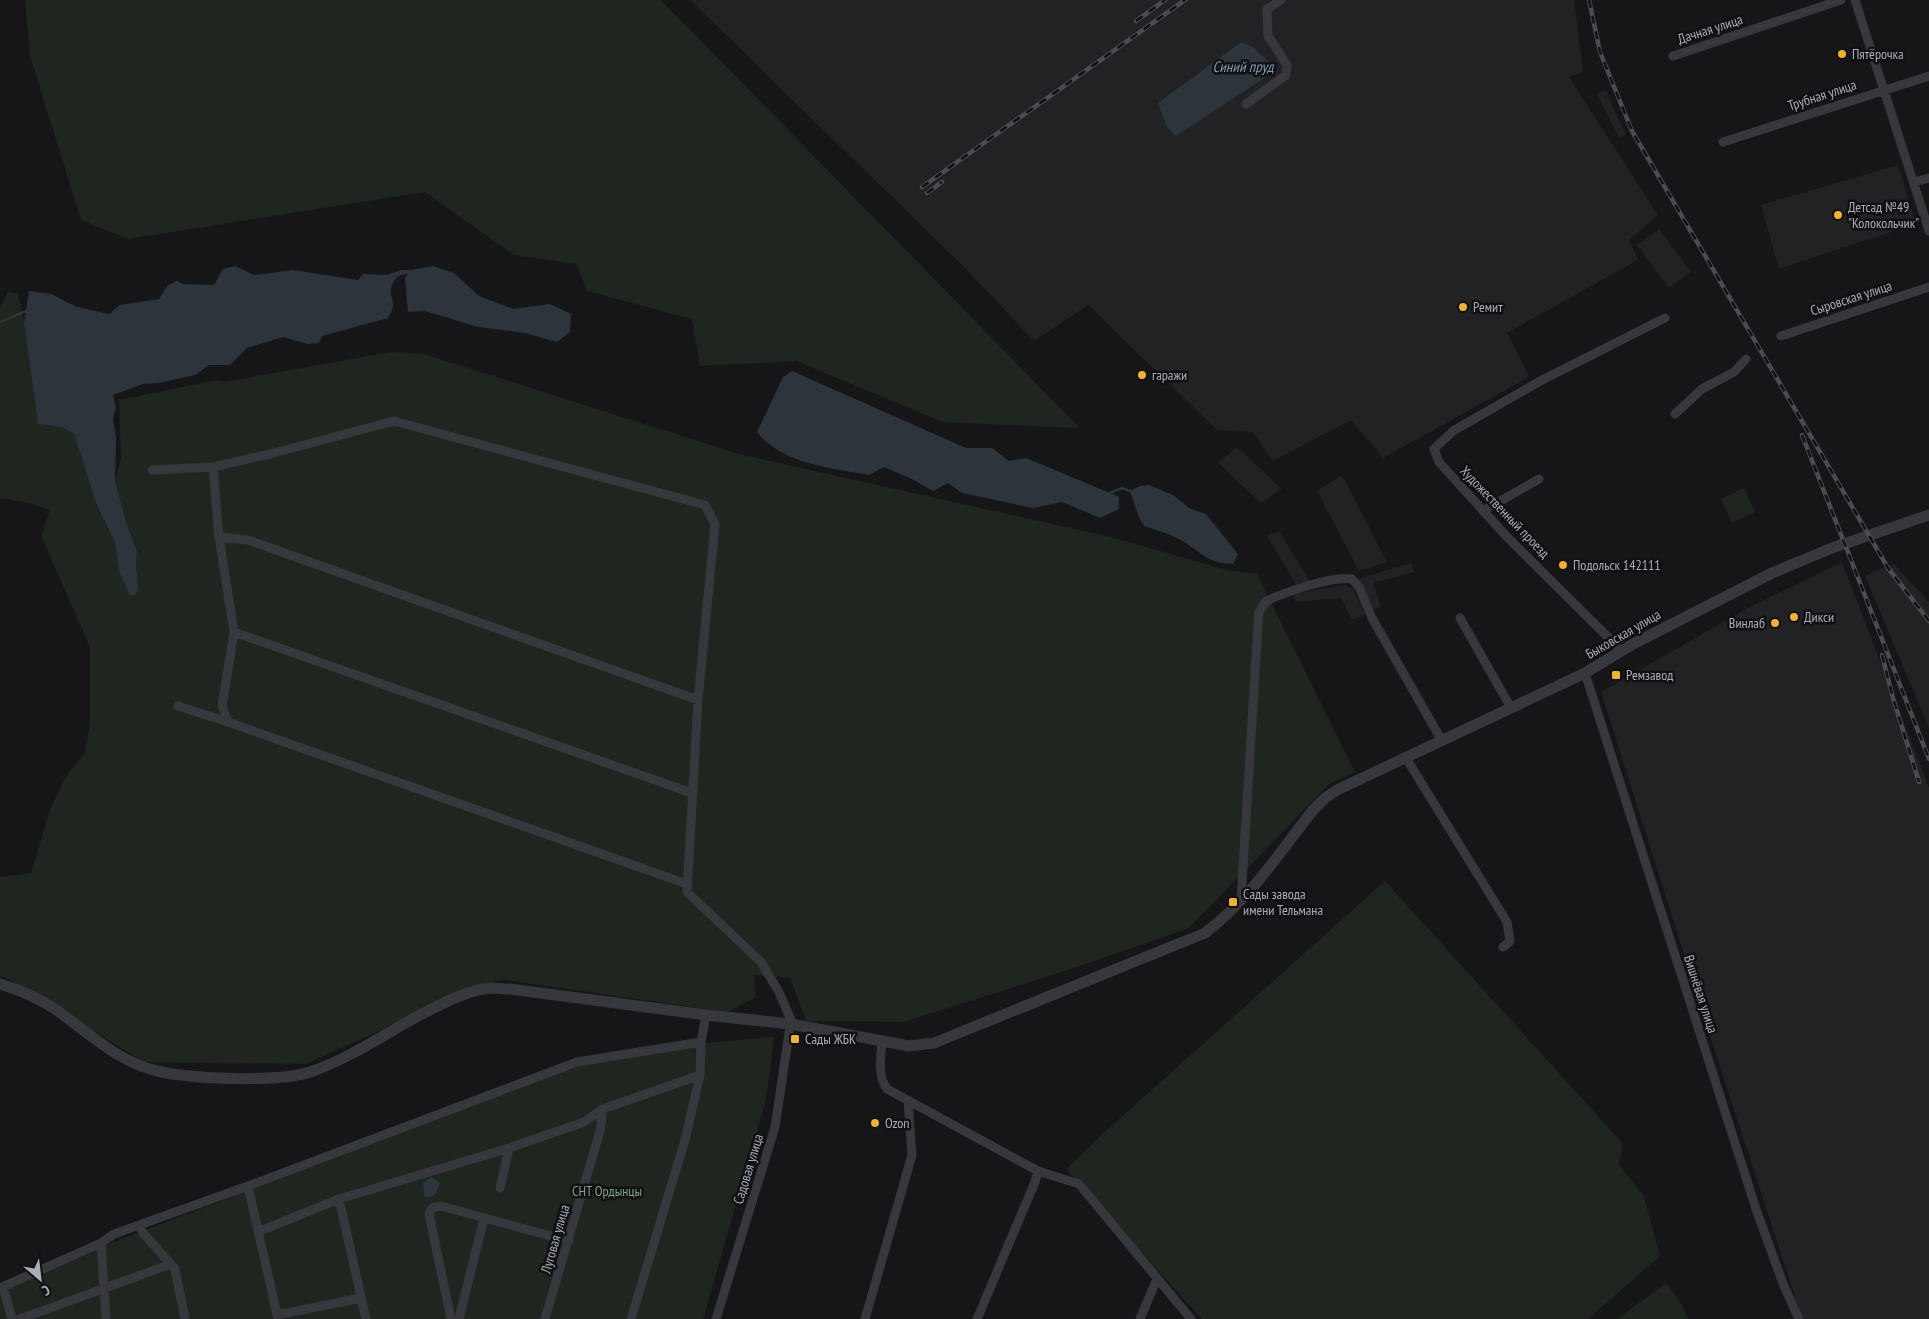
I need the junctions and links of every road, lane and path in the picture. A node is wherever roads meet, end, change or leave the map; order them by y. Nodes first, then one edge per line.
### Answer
1 (1281, 0) edge
2 (1841, 0) edge
3 (1855, 0) edge
4 (1673, 56) dead end
5 (1929, 76) edge
6 (1884, 90) junction
7 (1246, 104) dead end
8 (1723, 142) dead end
9 (1929, 178) edge
10 (1914, 182) junction
11 (1929, 231) edge
12 (1929, 287) edge
13 (1665, 318) dead end
14 (1781, 336) dead end
15 (1746, 360) dead end
16 (1675, 414) dead end
17 (213, 467) junction
18 (152, 470) dead end
19 (1539, 479) dead end
20 (1483, 511) junction
21 (1929, 515) edge
22 (219, 537) junction
23 (1460, 618) dead end
24 (234, 632) junction
25 (1622, 651) junction
26 (1585, 674) junction
27 (698, 700) junction
28 (178, 706) dead end
29 (1511, 708) junction
30 (228, 722) junction
31 (1442, 741) junction
32 (1406, 758) junction
33 (692, 793) junction
34 (687, 884) junction
35 (1241, 900) junction
36 (1503, 947) dead end
37 (0, 984) edge
38 (706, 1015) junction
39 (791, 1024) junction
40 (882, 1041) junction
41 (701, 1042) junction
42 (700, 1075) junction
43 (908, 1101) junction
44 (603, 1109) junction
45 (509, 1148) junction
46 (1038, 1171) junction
47 (248, 1186) junction
48 (500, 1188) dead end
49 (340, 1199) junction
50 (484, 1218) junction
51 (139, 1226) junction
52 (260, 1232) junction
53 (569, 1241) junction
54 (101, 1242) junction
55 (171, 1264) junction
56 (1157, 1279) junction
57 (1, 1288) edge
58 (105, 1289) junction
59 (361, 1298) junction
60 (277, 1317) edge
61 (12, 1319) edge
62 (20, 1319) edge
63 (106, 1319) edge
64 (185, 1319) edge
65 (366, 1319) edge
66 (450, 1319) edge
67 (459, 1319) edge
68 (546, 1319) edge
69 (631, 1319) edge
70 (716, 1319) edge
71 (865, 1319) edge
72 (977, 1319) edge
73 (1140, 1319) edge
74 (1191, 1319) edge
75 (1799, 1319) edge

1 - 7 street
2 - 4 street, Дачная улица
3 - 6 street
5 - 6 street, Трубная улица
6 - 8 street, Трубная улица
6 - 10 street
9 - 10 street
10 - 11 street
12 - 14 street, Сыровская улица
13 - 20 street, Художественный проезд
15 - 16 street
17 - 18 street
17 - 22 street
17 - 27 street
19 - 20 street
20 - 25 street, Художественный проезд
21 - 25 street, Быковская улица
22 - 24 street
22 - 27 street
23 - 29 street
24 - 30 street
24 - 33 street
25 - 26 street, Быковская улица
26 - 29 street, Быковская улица
26 - 75 street, Вишнёвая улица
27 - 33 street
28 - 30 street
29 - 31 street, Быковская улица
30 - 34 street
31 - 32 street, Быковская улица
31 - 35 street
32 - 35 street, Быковская улица
32 - 36 street
33 - 34 street
34 - 39 street
35 - 40 street, Быковская улица
37 - 38 street, Быковская улица
38 - 39 street, Быковская улица
38 - 41 street
39 - 40 street, Быковская улица
39 - 70 street, Садовая улица
40 - 43 street
41 - 42 street
41 - 47 street
42 - 44 street
42 - 69 street
43 - 46 street
43 - 71 street
44 - 45 street
44 - 53 street, Луговая улица
45 - 48 street
45 - 49 street
46 - 56 street
46 - 72 street
47 - 51 street
47 - 52 street
49 - 52 street
49 - 59 street
50 - 53 street
50 - 66 street
50 - 67 street
51 - 54 street
51 - 55 street
52 - 60 street
53 - 68 street, Луговая улица
54 - 57 street
54 - 58 street
55 - 58 street
55 - 64 street
56 - 73 street
56 - 74 street
57 - 61 street
58 - 62 street
58 - 63 street
59 - 60 street
59 - 65 street

